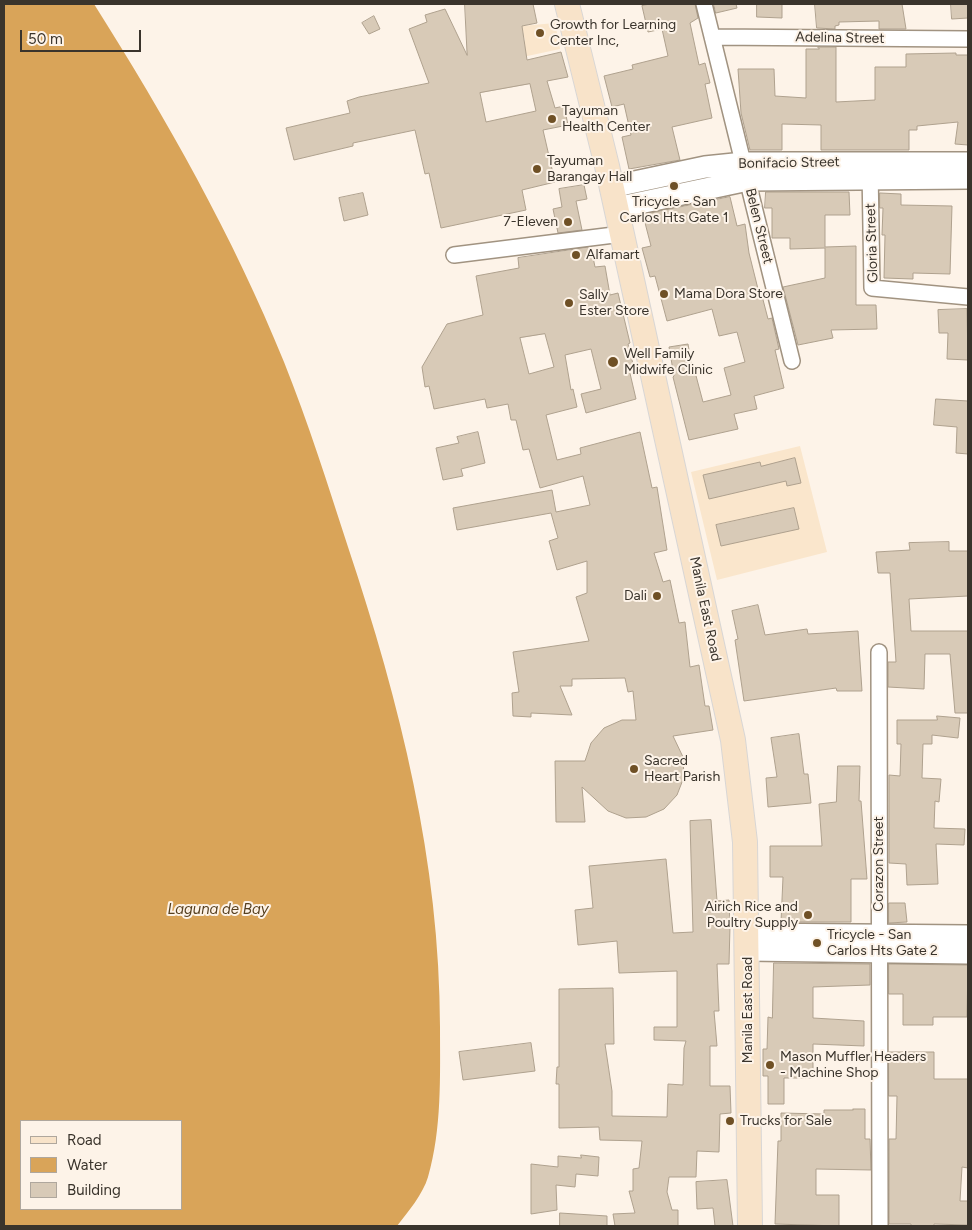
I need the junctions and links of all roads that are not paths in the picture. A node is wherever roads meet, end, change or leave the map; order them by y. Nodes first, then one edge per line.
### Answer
1 (568, 4) edge
2 (704, 4) edge
3 (712, 37) junction
4 (968, 39) edge
5 (968, 163) edge
6 (870, 170) junction
7 (746, 171) junction
8 (968, 178) edge
9 (614, 197) junction
10 (622, 234) junction
11 (454, 254) dead end
12 (968, 297) edge
13 (792, 361) dead end
14 (879, 652) dead end
15 (968, 936) edge
16 (748, 942) junction
17 (879, 943) junction
18 (968, 953) edge
19 (750, 1226) edge
20 (880, 1226) edge

1 - 9 main road, Manila East Road
2 - 3 street, Belen Street
3 - 4 street, Adelina Street
3 - 7 street, Belen Street
5 - 6 street, Bonifacio Street
6 - 7 street, Bonifacio Street
6 - 8 street, Bonifacio Street
6 - 12 street, Gloria Street
7 - 9 street, Bonifacio Street
7 - 13 street, Belen Street
9 - 10 main road, Manila East Road
10 - 11 street
10 - 16 main road, Manila East Road
14 - 17 street, Corazon Street
15 - 17 street
16 - 17 street
16 - 19 main road, Manila East Road
17 - 18 street
17 - 20 street, Corazon Street

